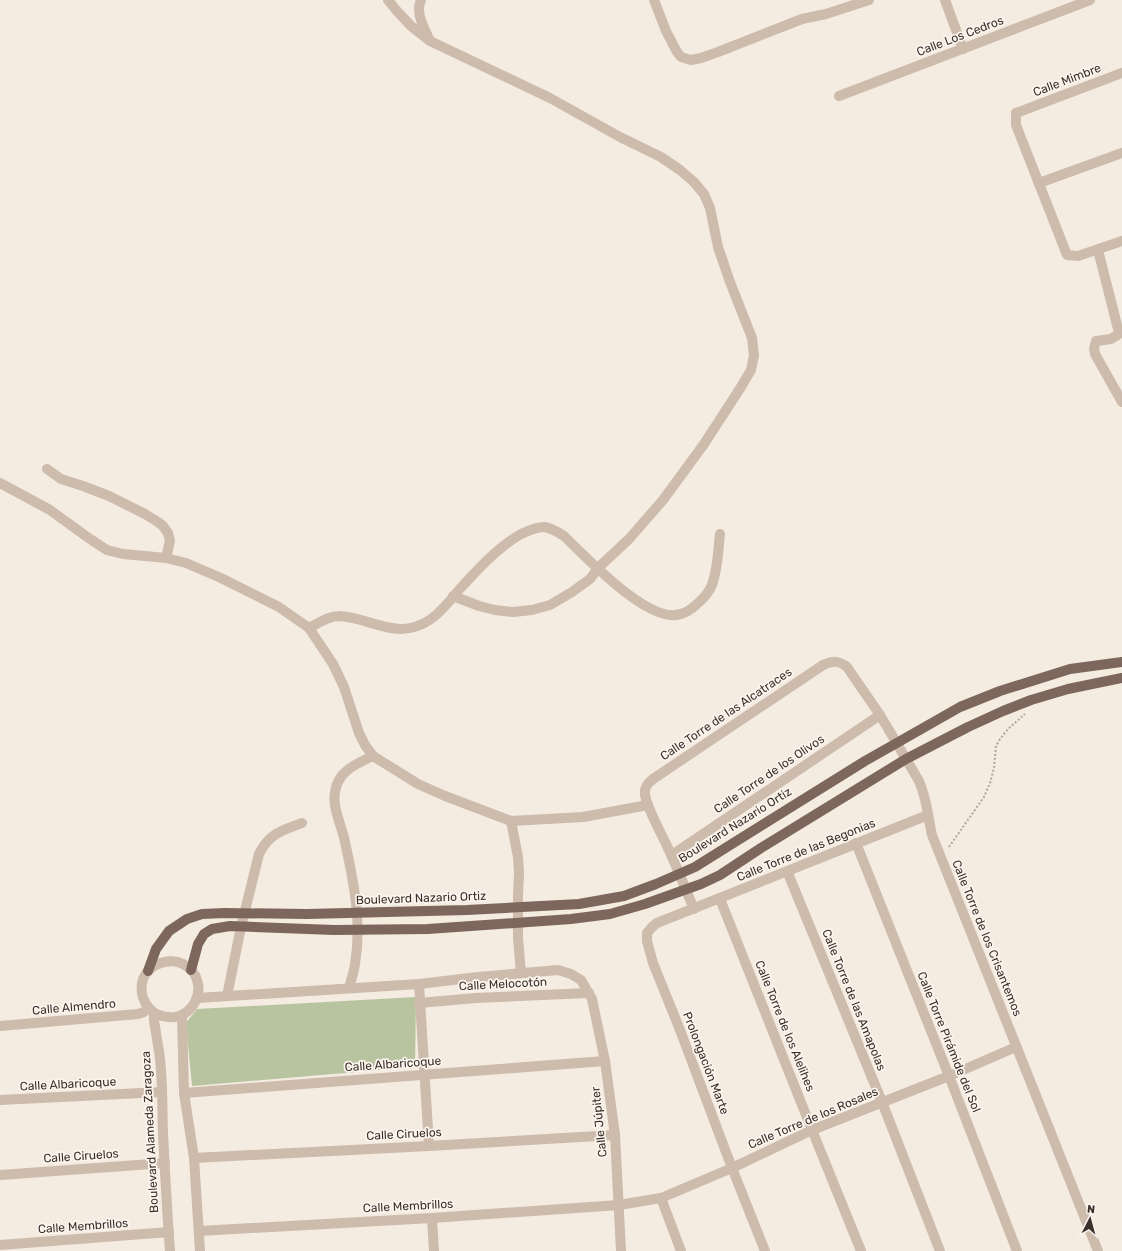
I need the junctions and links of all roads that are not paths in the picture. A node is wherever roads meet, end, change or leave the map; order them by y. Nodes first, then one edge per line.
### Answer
1 (388, 0) edge
2 (421, 0) edge
3 (654, 0) edge
4 (868, 0) edge
5 (945, 0) edge
6 (1090, 0) edge
7 (430, 41) junction
8 (962, 49) junction
9 (1122, 74) edge
10 (839, 96) dead end
11 (1122, 152) edge
12 (1039, 183) junction
13 (1122, 241) edge
14 (1098, 250) junction
15 (1117, 335) edge
16 (1122, 402) edge
17 (47, 469) dead end
18 (0, 483) edge
19 (720, 534) dead end
20 (166, 558) junction
21 (598, 568) junction
22 (454, 596) junction
23 (310, 628) junction
24 (1122, 662) edge
25 (823, 665) joint
26 (1122, 678) edge
27 (880, 715) junction
28 (896, 742) junction
29 (373, 756) junction
30 (906, 759) junction
31 (648, 805) junction
32 (928, 815) junction
33 (511, 821) junction
34 (302, 823) dead end
35 (856, 843) junction
36 (672, 855) junction
37 (787, 872) junction
38 (680, 874) junction
39 (686, 890) junction
40 (720, 899) junction
41 (518, 908) junction
42 (694, 909) junction
43 (244, 913) junction
44 (358, 913) junction
45 (518, 924) junction
46 (241, 927) junction
47 (358, 930) junction
48 (191, 970) junction
49 (148, 971) junction
50 (521, 973) junction
51 (419, 984) junction
52 (349, 988) junction
53 (589, 993) junction
54 (227, 996) junction
55 (197, 998) junction
56 (420, 1003) junction
57 (150, 1010) junction
58 (182, 1015) junction
59 (0, 1026) edge
60 (1016, 1047) junction
61 (605, 1061) junction
62 (424, 1075) junction
63 (949, 1076) junction
64 (162, 1092) junction
65 (184, 1093) junction
66 (0, 1100) edge
67 (882, 1102) junction
68 (812, 1130) junction
69 (615, 1135) junction
70 (429, 1146) junction
71 (194, 1158) junction
72 (165, 1163) junction
73 (732, 1168) junction
74 (0, 1175) edge
75 (661, 1198) junction
76 (619, 1205) junction
77 (432, 1218) junction
78 (199, 1231) junction
79 (169, 1232) junction
80 (0, 1245) edge
81 (170, 1251) edge
82 (200, 1251) edge
83 (434, 1251) edge
84 (621, 1251) edge
85 (681, 1251) edge
86 (765, 1251) edge
87 (861, 1251) edge
88 (940, 1251) edge
89 (1017, 1251) edge
90 (1098, 1251) edge

1 - 7 street
2 - 7 street
3 - 4 street
5 - 8 street
6 - 8 street, Calle Los Cedros
7 - 21 street
8 - 10 street, Calle Los Cedros
9 - 12 street, Calle Mimbre
11 - 12 street
12 - 14 street
13 - 14 street
14 - 15 street
15 - 16 street
17 - 20 street
18 - 20 street
19 - 21 street
20 - 23 street
21 - 22 street
21 - 22 street
22 - 23 street
23 - 29 street
24 - 28 main road, Boulevard Nazario Ortiz
25 - 27 street, Calle Torre de los Crisantemos
25 - 31 street, Calle Torre de las Alcatraces
26 - 30 main road
27 - 28 street, Calle Torre de los Crisantemos
27 - 36 street, Calle Torre de los Olivos
28 - 30 street, Calle Torre de los Crisantemos
28 - 38 main road, Boulevard Nazario Ortiz
29 - 33 street
29 - 44 street
30 - 32 street, Calle Torre de los Crisantemos
30 - 39 main road
31 - 33 street
31 - 36 street
32 - 35 street, Calle Torre de las Begonias
32 - 60 street, Calle Torre de los Crisantemos
33 - 41 street
34 - 43 street
35 - 37 street, Calle Torre de las Begonias
35 - 63 street, Calle Torre Pirámide del Sol
36 - 38 street
37 - 40 street, Calle Torre de las Begonias
37 - 67 street, Calle Torre de las Amapolas
38 - 39 street
38 - 41 main road, Boulevard Nazario Ortiz
39 - 42 street
39 - 45 main road
40 - 42 street, Calle Torre de las Begonias
40 - 68 street, Calle Torre de los Alelihes
41 - 44 main road, Boulevard Nazario Ortiz
41 - 45 street
42 - 73 street, Prolongación Marte
43 - 44 main road, Boulevard Nazario Ortiz
43 - 46 street
43 - 49 main road, Boulevard Nazario Ortiz
44 - 47 street
45 - 47 main road
45 - 50 street
46 - 47 main road
46 - 48 main road
46 - 54 street
47 - 52 street
48 - 49 street
48 - 55 street
49 - 57 street, Boulevard Alameda Zaragoza
50 - 51 street
50 - 53 street
51 - 52 street
51 - 56 street
52 - 54 street
53 - 56 street, Calle Melocotón
53 - 61 street, Calle Júpiter
54 - 55 street
55 - 58 street
56 - 62 street
57 - 58 street
57 - 59 street, Calle Almendro
57 - 64 street, Boulevard Alameda Zaragoza
58 - 65 street
60 - 63 street, Calle Torre de los Rosales
60 - 90 street, Calle Torre de los Crisantemos
61 - 62 street, Calle Albaricoque
61 - 69 street, Calle Júpiter
62 - 65 street, Calle Albaricoque
62 - 70 street
63 - 67 street, Calle Torre de los Rosales
63 - 89 street, Calle Torre Pirámide del Sol
64 - 66 street, Calle Albaricoque
64 - 72 street, Boulevard Alameda Zaragoza
65 - 71 street
67 - 68 street, Calle Torre de los Rosales
67 - 88 street, Calle Torre de las Amapolas
68 - 73 street, Calle Torre de los Rosales
68 - 87 street, Calle Torre de los Alelihes
69 - 70 street, Calle Ciruelos
69 - 76 street, Calle Júpiter
70 - 71 street, Calle Ciruelos
71 - 78 street
72 - 74 street, Calle Ciruelos
72 - 79 street, Boulevard Alameda Zaragoza
73 - 75 street, Calle Torre de los Rosales
73 - 86 street, Prolongación Marte
75 - 76 street, Calle Torre de los Rosales
75 - 85 street
76 - 77 street, Calle Membrillos
76 - 84 street, Calle Júpiter
77 - 78 street, Calle Membrillos
77 - 83 street
78 - 82 street
79 - 80 street, Calle Membrillos
79 - 81 street, Boulevard Alameda Zaragoza

